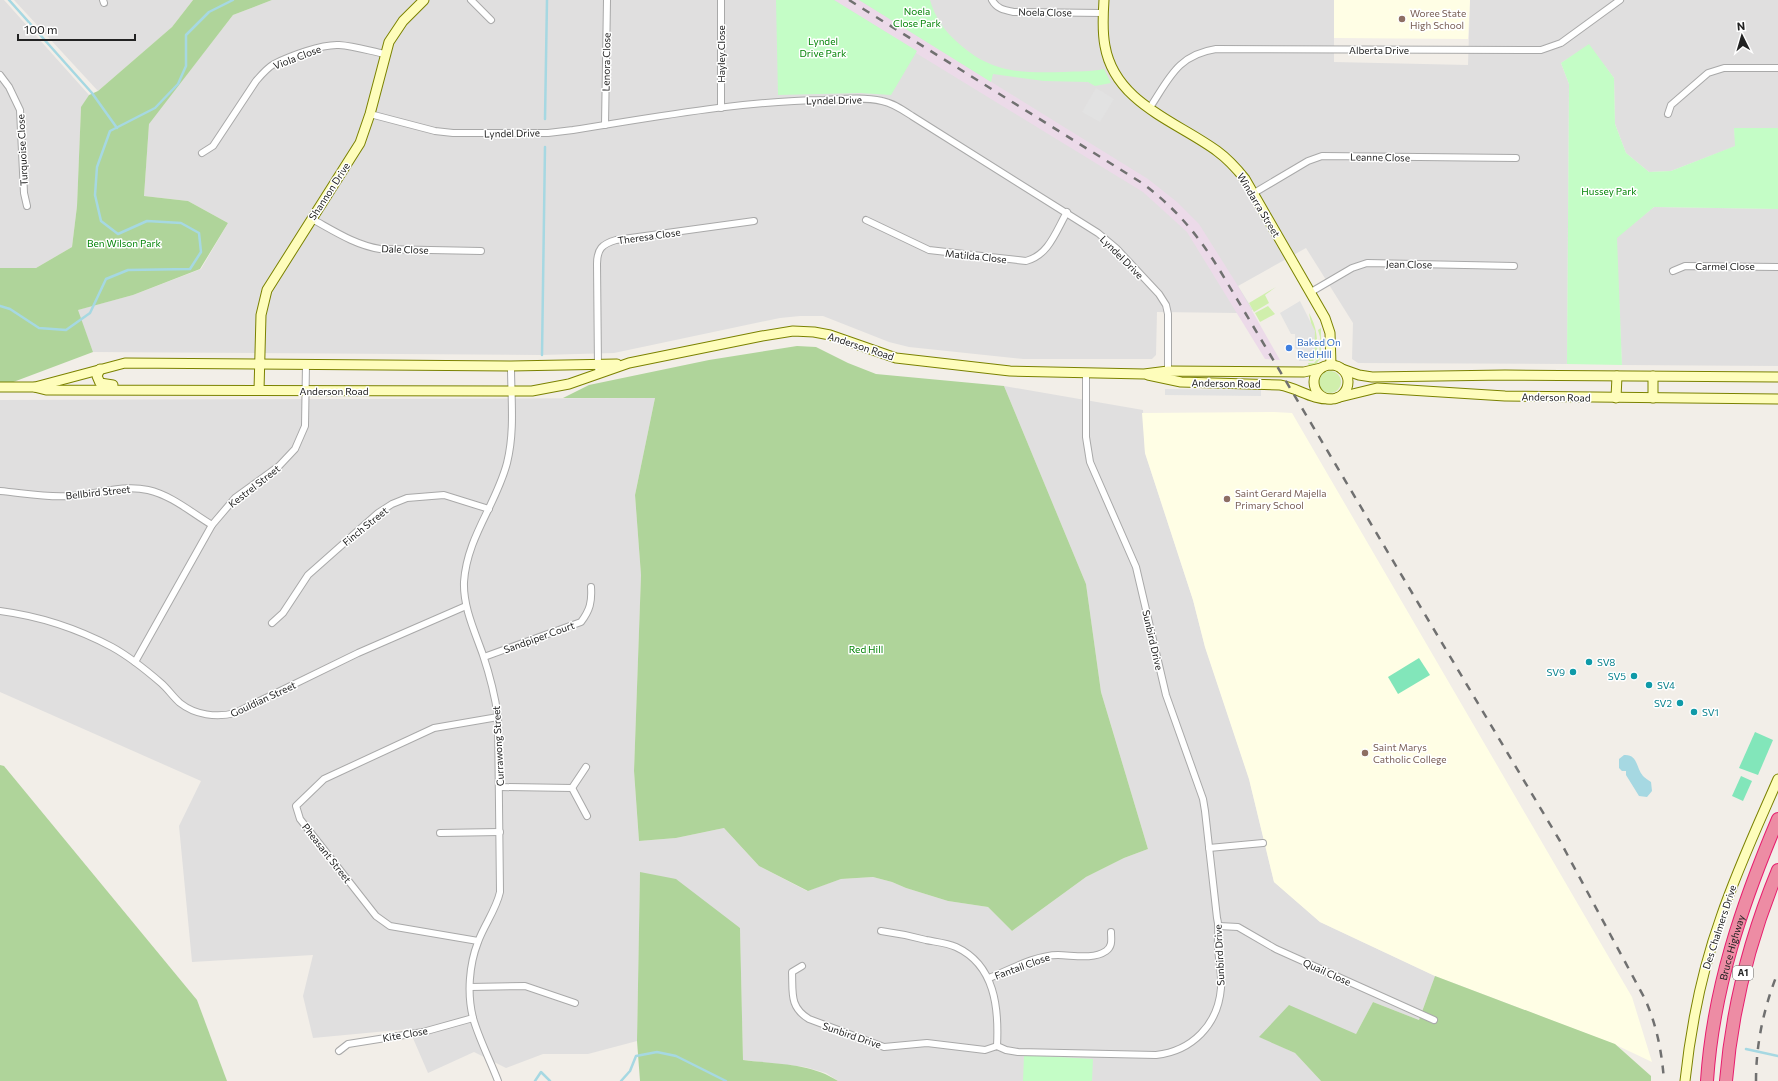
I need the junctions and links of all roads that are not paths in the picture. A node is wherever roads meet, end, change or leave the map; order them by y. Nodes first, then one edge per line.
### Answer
1 (424, 0) edge
2 (471, 0) edge
3 (607, 0) edge
4 (721, 0) edge
5 (992, 0) edge
6 (1104, 0) edge
7 (1620, 0) edge
8 (1103, 13) junction
9 (491, 20) dead end
10 (385, 54) junction
11 (1778, 68) edge
12 (0, 75) edge
13 (721, 108) junction
14 (1149, 108) junction
15 (370, 114) junction
16 (1668, 114) dead end
17 (605, 125) junction
18 (202, 153) dead end
19 (1516, 158) dead end
20 (1254, 193) junction
21 (27, 206) dead end
22 (1067, 212) junction
23 (312, 219) junction
24 (866, 220) dead end
25 (754, 221) dead end
26 (481, 251) dead end
27 (1514, 266) dead end
28 (1778, 267) edge
29 (1673, 271) dead end
30 (1311, 292) junction
31 (259, 364) junction
32 (306, 364) junction
33 (1330, 365) junction
34 (511, 366) junction
35 (1321, 368) junction
36 (100, 369) junction
37 (598, 369) junction
38 (1342, 369) junction
39 (1086, 372) junction
40 (1168, 376) junction
41 (1617, 376) junction
42 (1653, 376) junction
43 (1778, 377) edge
44 (0, 387) edge
45 (34, 387) junction
46 (165, 390) junction
47 (259, 390) junction
48 (306, 391) junction
49 (511, 391) junction
50 (1334, 398) junction
51 (1616, 398) junction
52 (1653, 398) junction
53 (1778, 399) edge
54 (0, 491) edge
55 (489, 509) junction
56 (212, 525) junction
57 (591, 588) dead end
58 (466, 606) junction
59 (0, 611) edge
60 (272, 623) dead end
61 (484, 657) junction
62 (135, 662) junction
63 (498, 717) junction
64 (586, 767) dead end
65 (1778, 779) edge
66 (500, 787) junction
67 (572, 788) junction
68 (587, 816) dead end
69 (1778, 820) edge
70 (500, 832) junction
71 (440, 834) dead end
72 (1263, 843) dead end
73 (1209, 848) junction
74 (1778, 870) edge
75 (1219, 926) junction
76 (881, 931) dead end
77 (1111, 932) dead end
78 (478, 942) junction
79 (802, 966) dead end
80 (988, 978) junction
81 (470, 987) junction
82 (575, 1003) dead end
83 (473, 1018) junction
84 (1434, 1020) dead end
85 (997, 1046) junction
86 (339, 1051) dead end
87 (498, 1081) edge
88 (1685, 1081) edge
89 (1707, 1081) edge
90 (1726, 1081) edge

1 - 10 street, Shannon Drive
2 - 9 street
3 - 17 street, Lenora Close
4 - 13 street, Hayley Close
5 - 8 street, Noela Close
6 - 8 street, Windarra Street
7 - 14 street, Alberta Drive
8 - 14 street, Windarra Street
10 - 15 street, Shannon Drive
10 - 18 street, Viola Close
11 - 16 street
12 - 21 street, Turquoise Close
13 - 17 street, Lyndel Drive
13 - 22 street, Lyndel Drive
14 - 20 street, Windarra Street
15 - 17 street, Lyndel Drive
15 - 23 street, Shannon Drive
19 - 20 street, Leanne Close
20 - 30 street, Windarra Street
22 - 24 street, Matilda Close
22 - 40 street, Lyndel Drive
23 - 26 street, Dale Close
23 - 31 street, Shannon Drive
25 - 37 street, Theresa Close
27 - 30 street, Jean Close
28 - 29 street, Carmel Close
30 - 33 street, Windarra Street
31 - 32 street, Anderson Road
31 - 36 street, Anderson Road
31 - 47 street, Shannon Drive
32 - 34 street, Anderson Road
32 - 48 street, Kestrel Street
33 - 35 street
33 - 38 street
34 - 37 street, Anderson Road
34 - 49 street, Currawong Street
35 - 40 street, Anderson Road
35 - 50 street
36 - 45 street, Anderson Road
36 - 46 street
37 - 39 street, Anderson Road
37 - 49 street, Anderson Road
38 - 41 street, Anderson Road
38 - 50 street
39 - 40 street, Anderson Road
39 - 73 street, Sunbird Drive
40 - 50 street, Anderson Road
41 - 42 street, Anderson Road
41 - 51 street
42 - 43 street, Anderson Road
42 - 52 street
44 - 45 street, Anderson Road
45 - 46 street, Anderson Road
46 - 47 street, Anderson Road
47 - 48 street, Anderson Road
48 - 49 street, Anderson Road
48 - 56 street, Kestrel Street
49 - 55 street, Currawong Street
50 - 51 street, Anderson Road
51 - 52 street, Anderson Road
52 - 53 street, Anderson Road
54 - 56 street, Bellbird Street
55 - 58 street, Currawong Street
55 - 60 street, Finch Street
56 - 62 street, Kestrel Street
57 - 61 street, Sandpiper Court
58 - 61 street, Currawong Street
58 - 62 street, Gouldian Street
59 - 62 street, Gouldian Street
61 - 63 street, Currawong Street
63 - 66 street, Currawong Street
63 - 78 street, Pheasant Street
64 - 67 street
65 - 88 street, Des Chalmers Drive
66 - 67 street
66 - 70 street, Currawong Street
67 - 68 street
69 - 89 highway, Bruce Highway / A1
70 - 71 street
70 - 78 street, Currawong Street
72 - 73 street
73 - 75 street, Sunbird Drive
74 - 90 highway, Bruce Highway / A1
75 - 84 street, Quail Close
75 - 85 street, Sunbird Drive
76 - 80 street
77 - 80 street, Fantail Close
78 - 81 street, Currawong Street
79 - 85 street, Sunbird Drive
80 - 85 street
81 - 82 street
81 - 83 street, Currawong Street
83 - 86 street, Kite Close
83 - 87 street, Currawong Street

